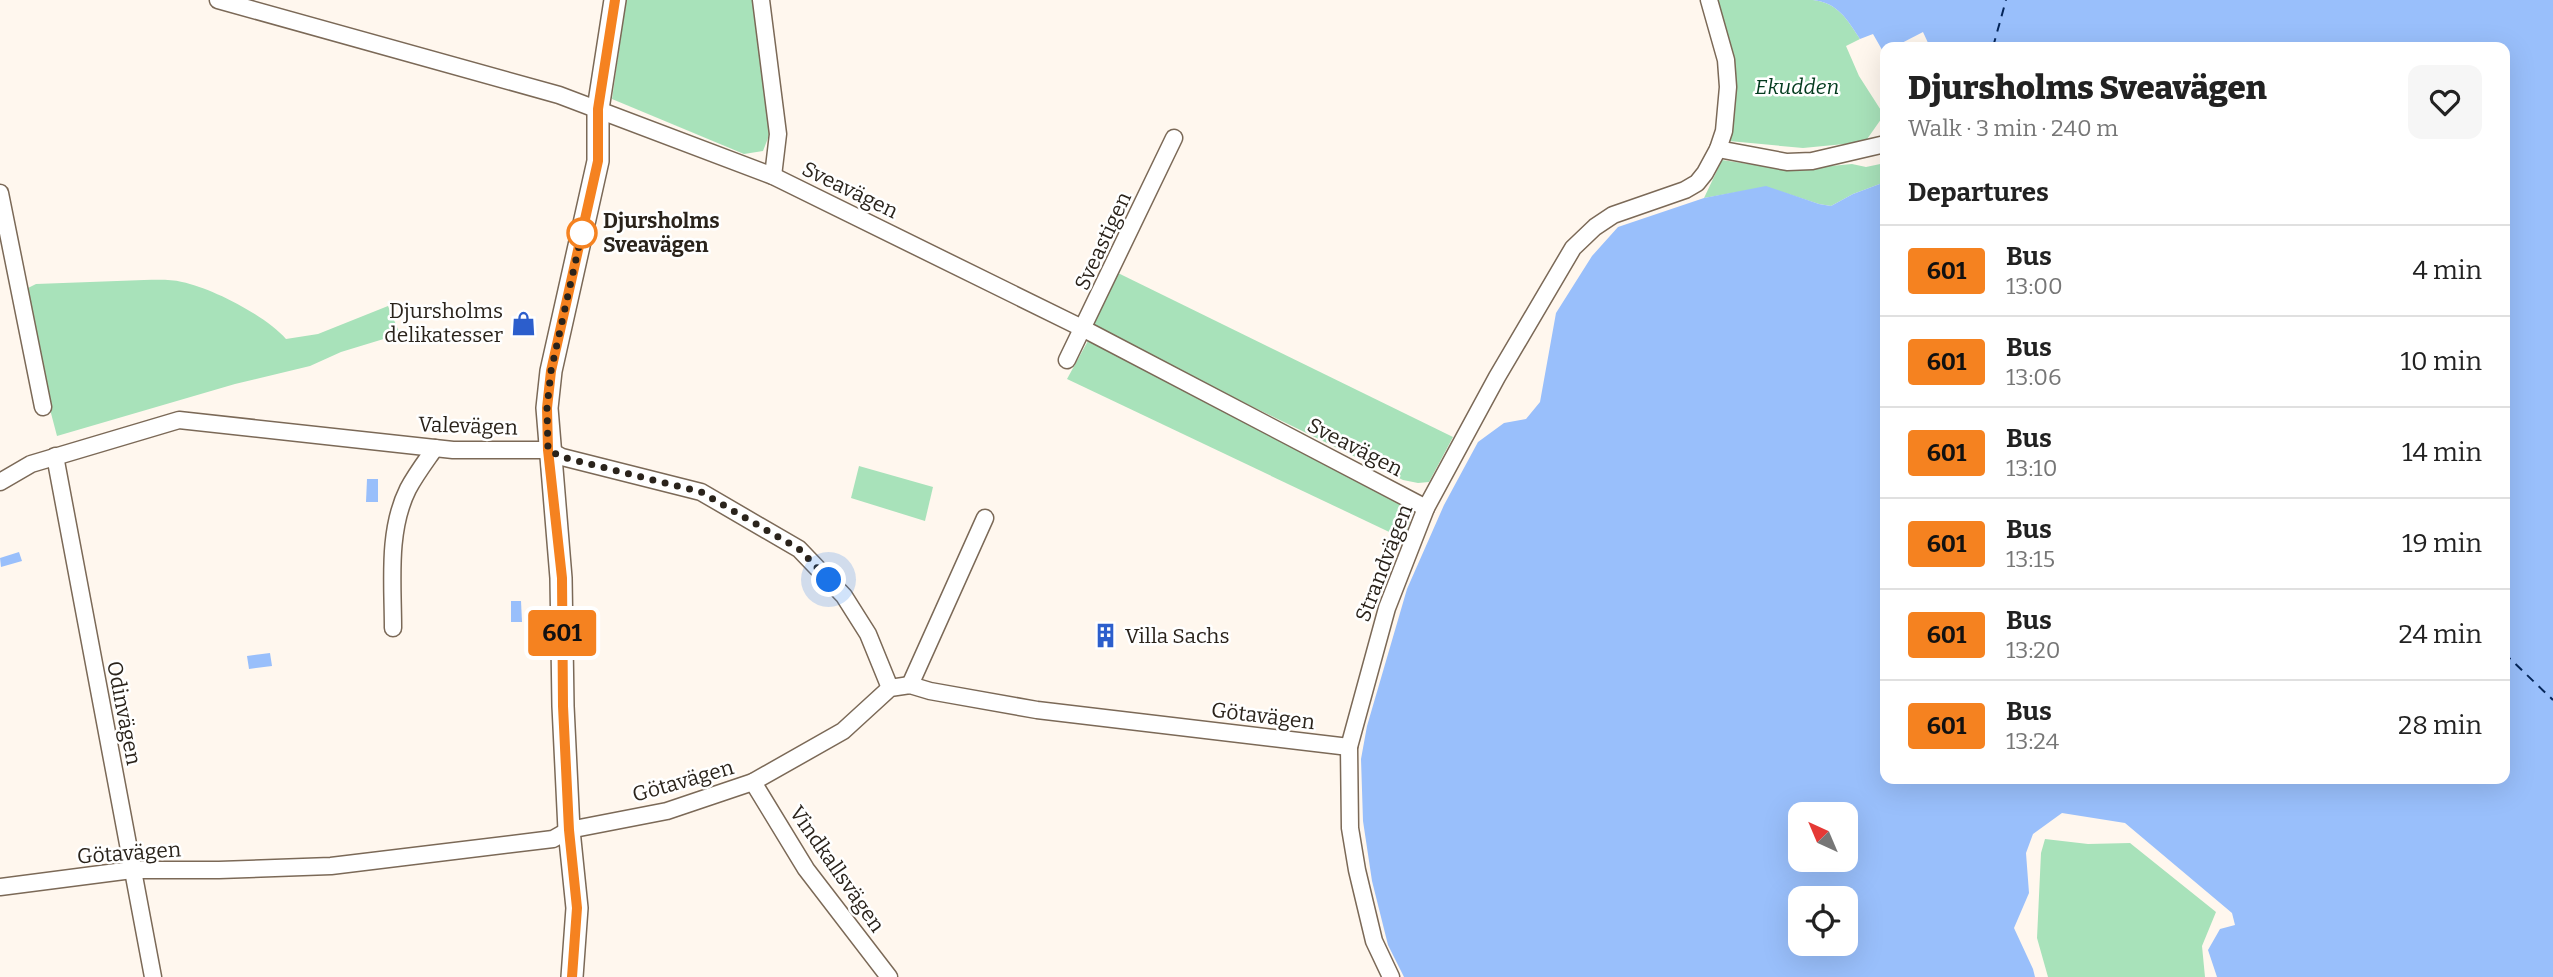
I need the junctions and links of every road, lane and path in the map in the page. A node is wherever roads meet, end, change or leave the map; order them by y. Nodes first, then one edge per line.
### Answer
1 (218, 0) edge
2 (615, 0) edge
3 (761, 0) edge
4 (1709, 0) edge
5 (598, 109) junction
6 (1174, 138) dead end
7 (1880, 145) edge
8 (1718, 149) junction
9 (773, 176) junction
10 (0, 193) edge
11 (1084, 329) junction
12 (1067, 360) dead end
13 (43, 407) dead end
14 (435, 448) junction
15 (548, 450) junction
16 (55, 456) junction
17 (0, 482) edge
18 (1426, 508) junction
19 (985, 519) dead end
20 (393, 628) dead end
21 (910, 685) junction
22 (890, 688) junction
23 (1349, 747) junction
24 (753, 782) junction
25 (569, 830) junction
26 (132, 870) junction
27 (0, 887) edge
28 (153, 977) edge
29 (572, 977) edge
30 (889, 977) edge
31 (1391, 977) edge

1 - 5 street, Sveavägen
2 - 5 street
3 - 9 street
4 - 8 street, Strandvägen
5 - 9 street, Sveavägen
5 - 15 street
6 - 11 street, Sveastigen
7 - 8 street
8 - 18 street, Strandvägen
9 - 11 street, Sveavägen
10 - 13 street
11 - 12 street, Sveastigen
11 - 18 street, Sveavägen
14 - 15 street, Valevägen
14 - 16 street, Valevägen
14 - 20 street
15 - 22 street, Valevägen
15 - 25 street
16 - 17 street, Valevägen
16 - 26 street, Odinvägen
18 - 23 street, Strandvägen
19 - 21 street
21 - 22 street, Götavägen
21 - 23 street, Götavägen
22 - 24 street, Götavägen
23 - 31 street, Strandvägen
24 - 25 street, Götavägen
24 - 30 street, Vindkallsvägen
25 - 26 street, Götavägen
25 - 29 street
26 - 27 street, Götavägen
26 - 28 street, Odinvägen

